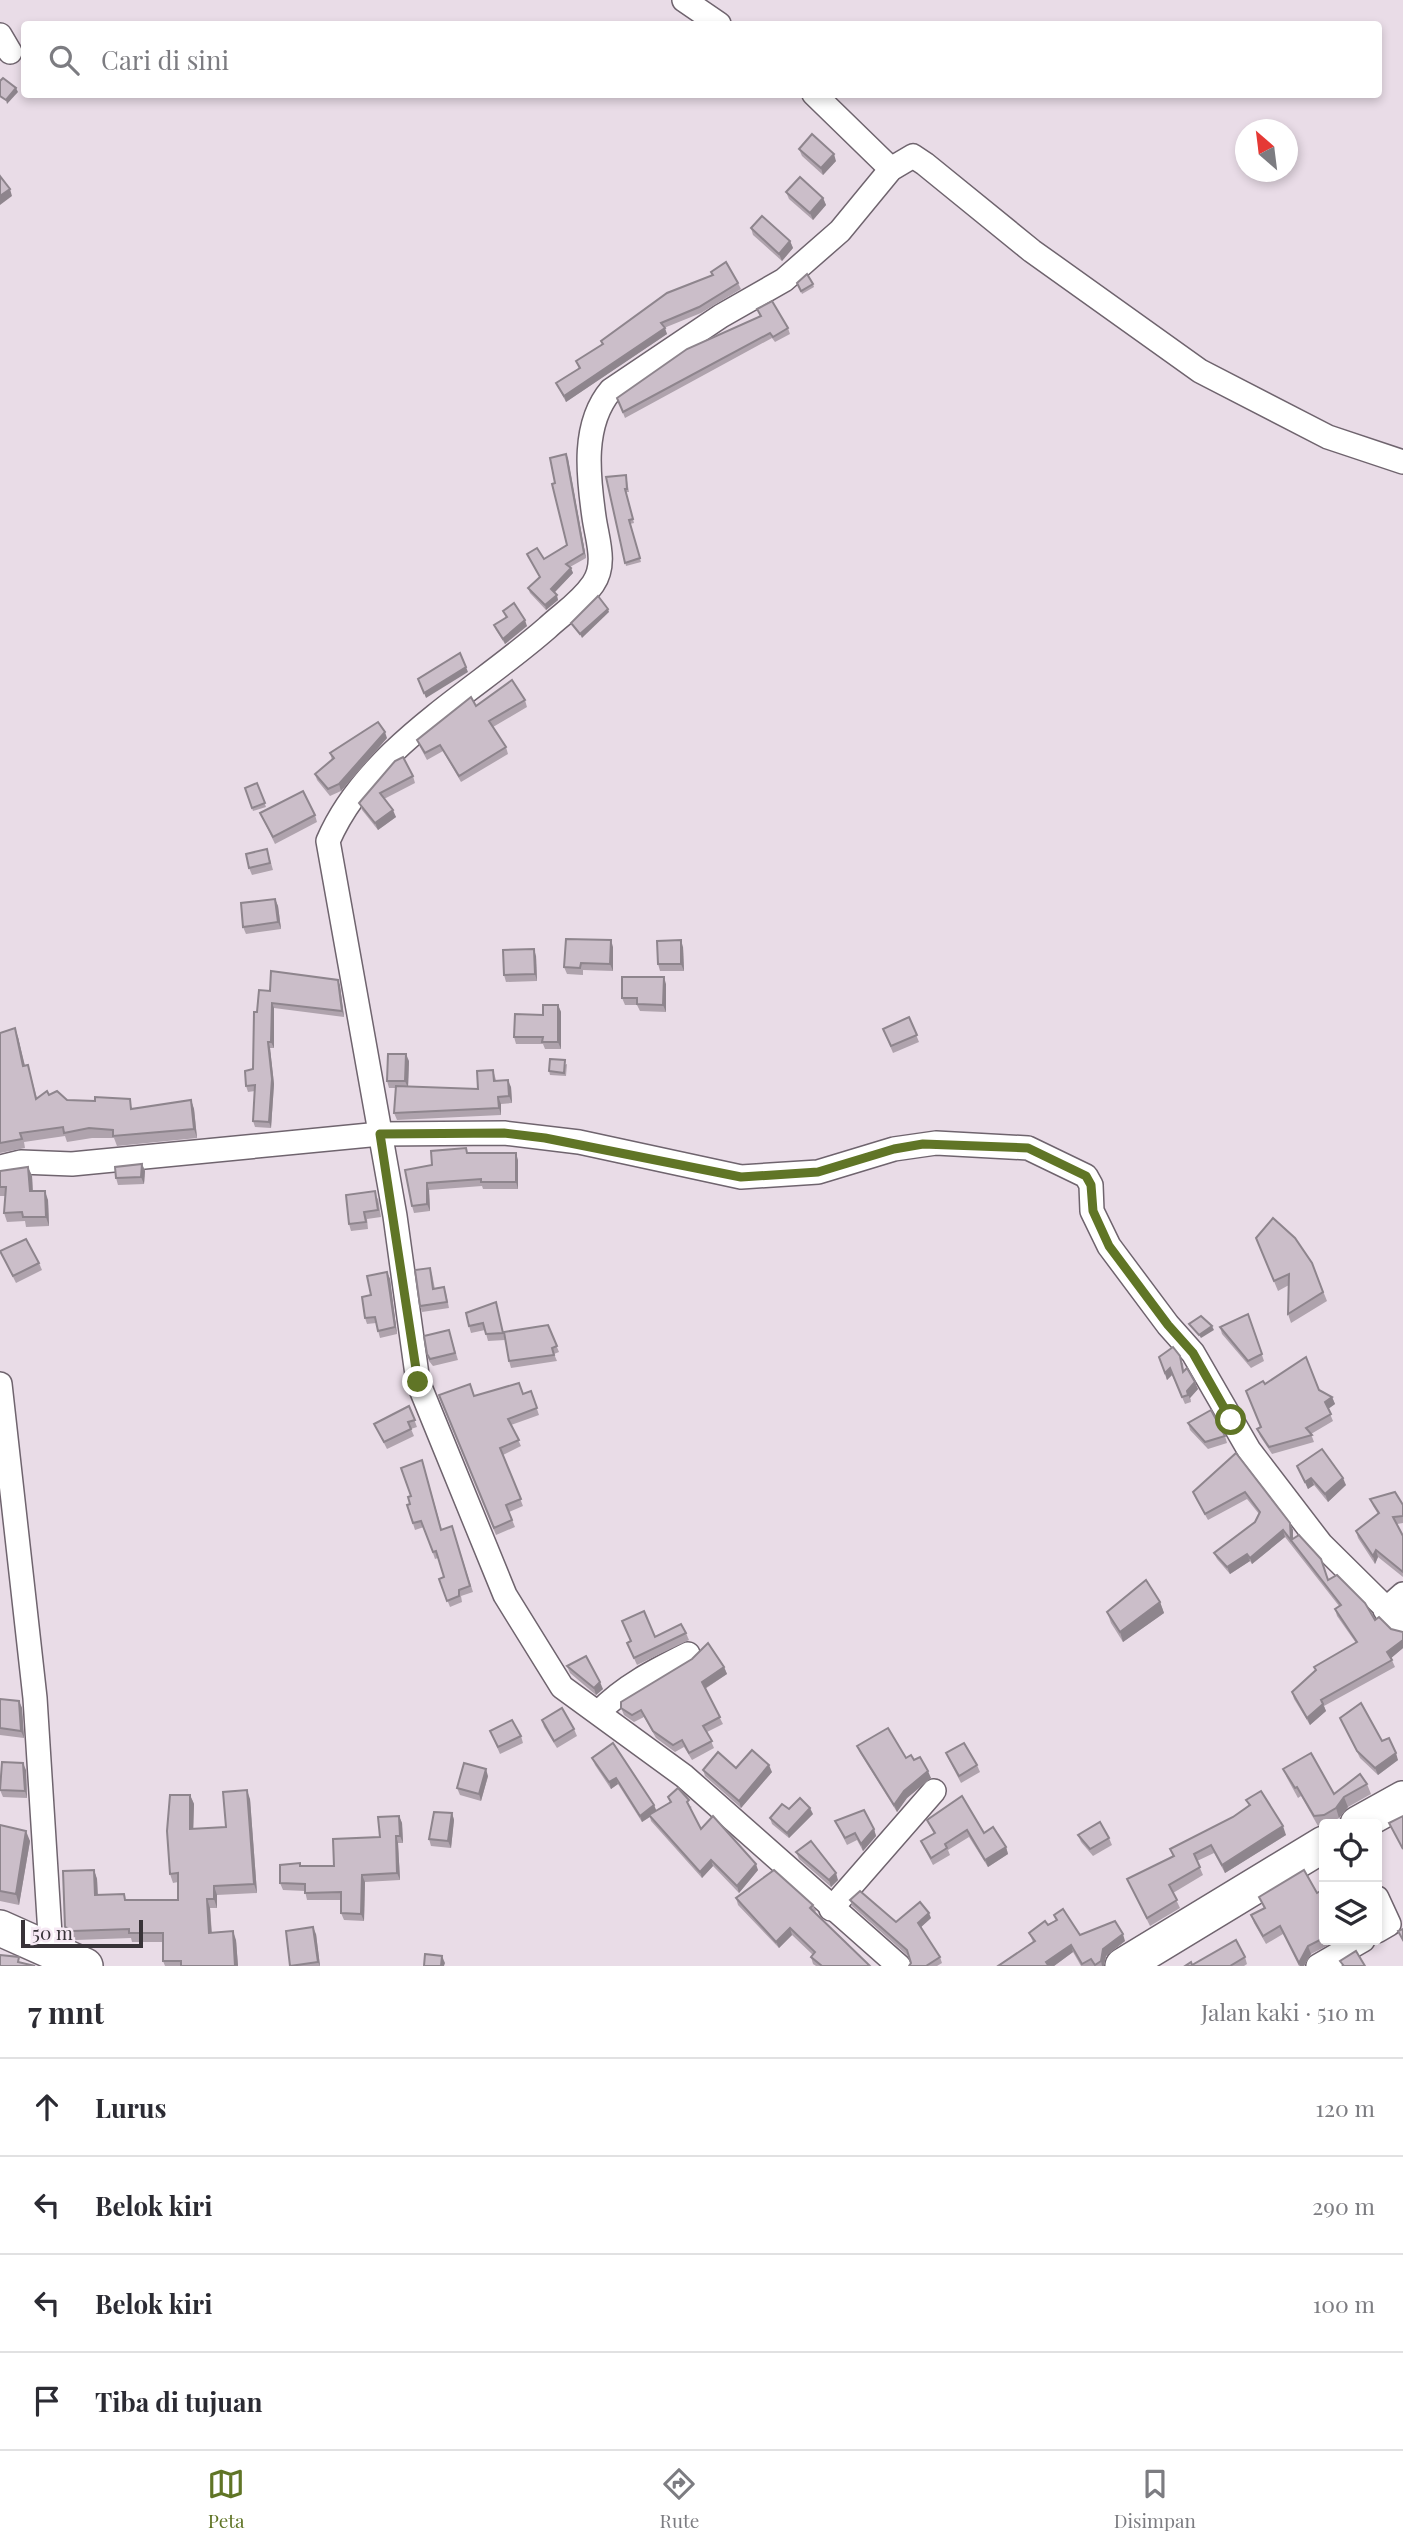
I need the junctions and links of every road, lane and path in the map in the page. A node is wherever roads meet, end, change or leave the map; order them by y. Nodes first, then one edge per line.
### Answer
1 (684, 0) edge
2 (715, 21) edge
3 (818, 98) edge
4 (891, 169) junction
5 (1403, 462) edge
6 (380, 1134) junction
7 (0, 1167) edge
8 (0, 1384) edge
9 (1403, 1594) edge
10 (1385, 1610) junction
11 (1403, 1625) edge
12 (688, 1654) dead end
13 (599, 1712) junction
14 (934, 1791) dead end
15 (1403, 1798) edge
16 (1367, 1819) edge
17 (1319, 1847) edge
18 (831, 1909) junction
19 (0, 1928) edge
20 (1354, 1945) edge
21 (51, 1950) junction
22 (85, 1966) edge
23 (899, 1966) edge
24 (1123, 1966) edge
25 (1318, 1966) edge

1 - 2 street
3 - 4 street
4 - 5 street
4 - 6 street
6 - 7 street
6 - 10 street
6 - 13 street
8 - 21 street
9 - 10 street
10 - 11 street
12 - 13 street
13 - 18 street
14 - 18 street
15 - 16 highway
17 - 24 highway
18 - 23 street
19 - 21 highway
20 - 25 street
21 - 22 highway

